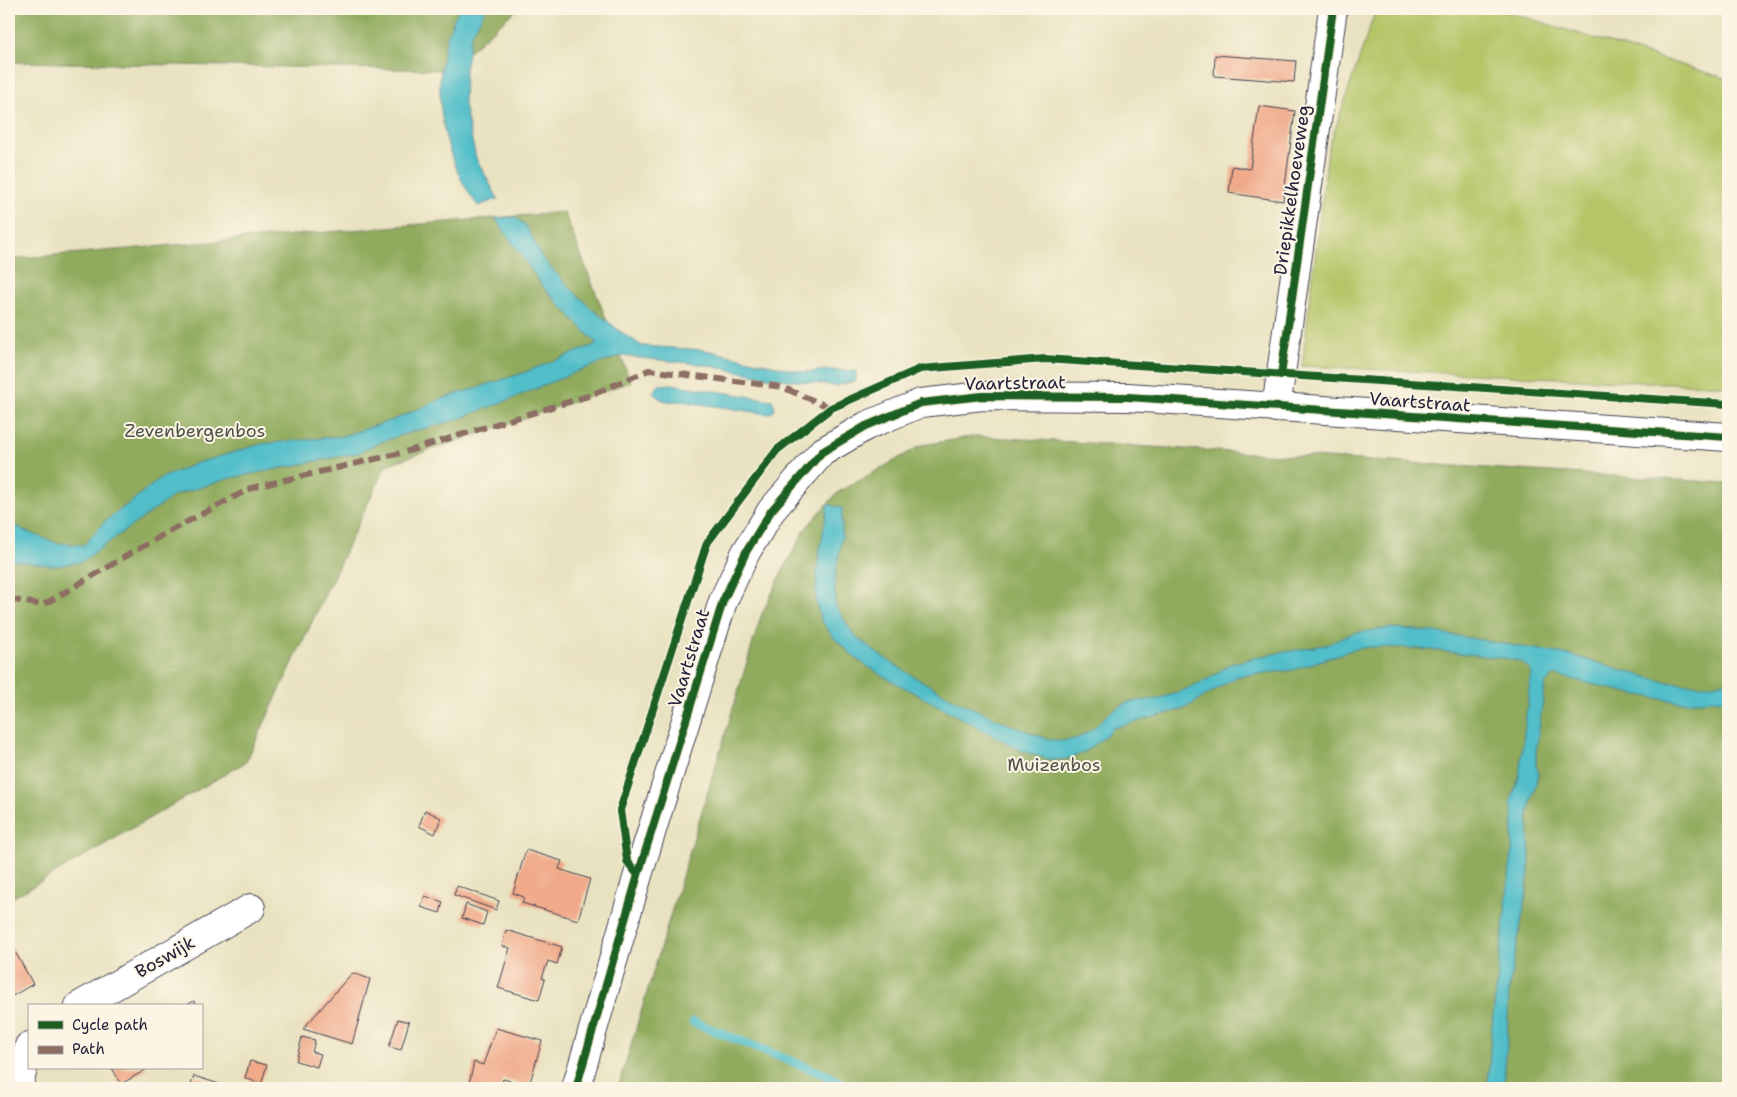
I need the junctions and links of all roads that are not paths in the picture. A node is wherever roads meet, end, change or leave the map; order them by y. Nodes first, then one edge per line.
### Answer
1 (1333, 9) edge
2 (1276, 408) junction
3 (1728, 437) edge
4 (251, 908) dead end
5 (83, 1004) edge
6 (28, 1050) edge
7 (18, 1088) edge
8 (576, 1088) edge

1 - 2 street, Driepikkelhoeveweg
2 - 3 street, Vaartstraat
2 - 8 street, Vaartstraat
4 - 5 street, Boswijk
6 - 7 street

